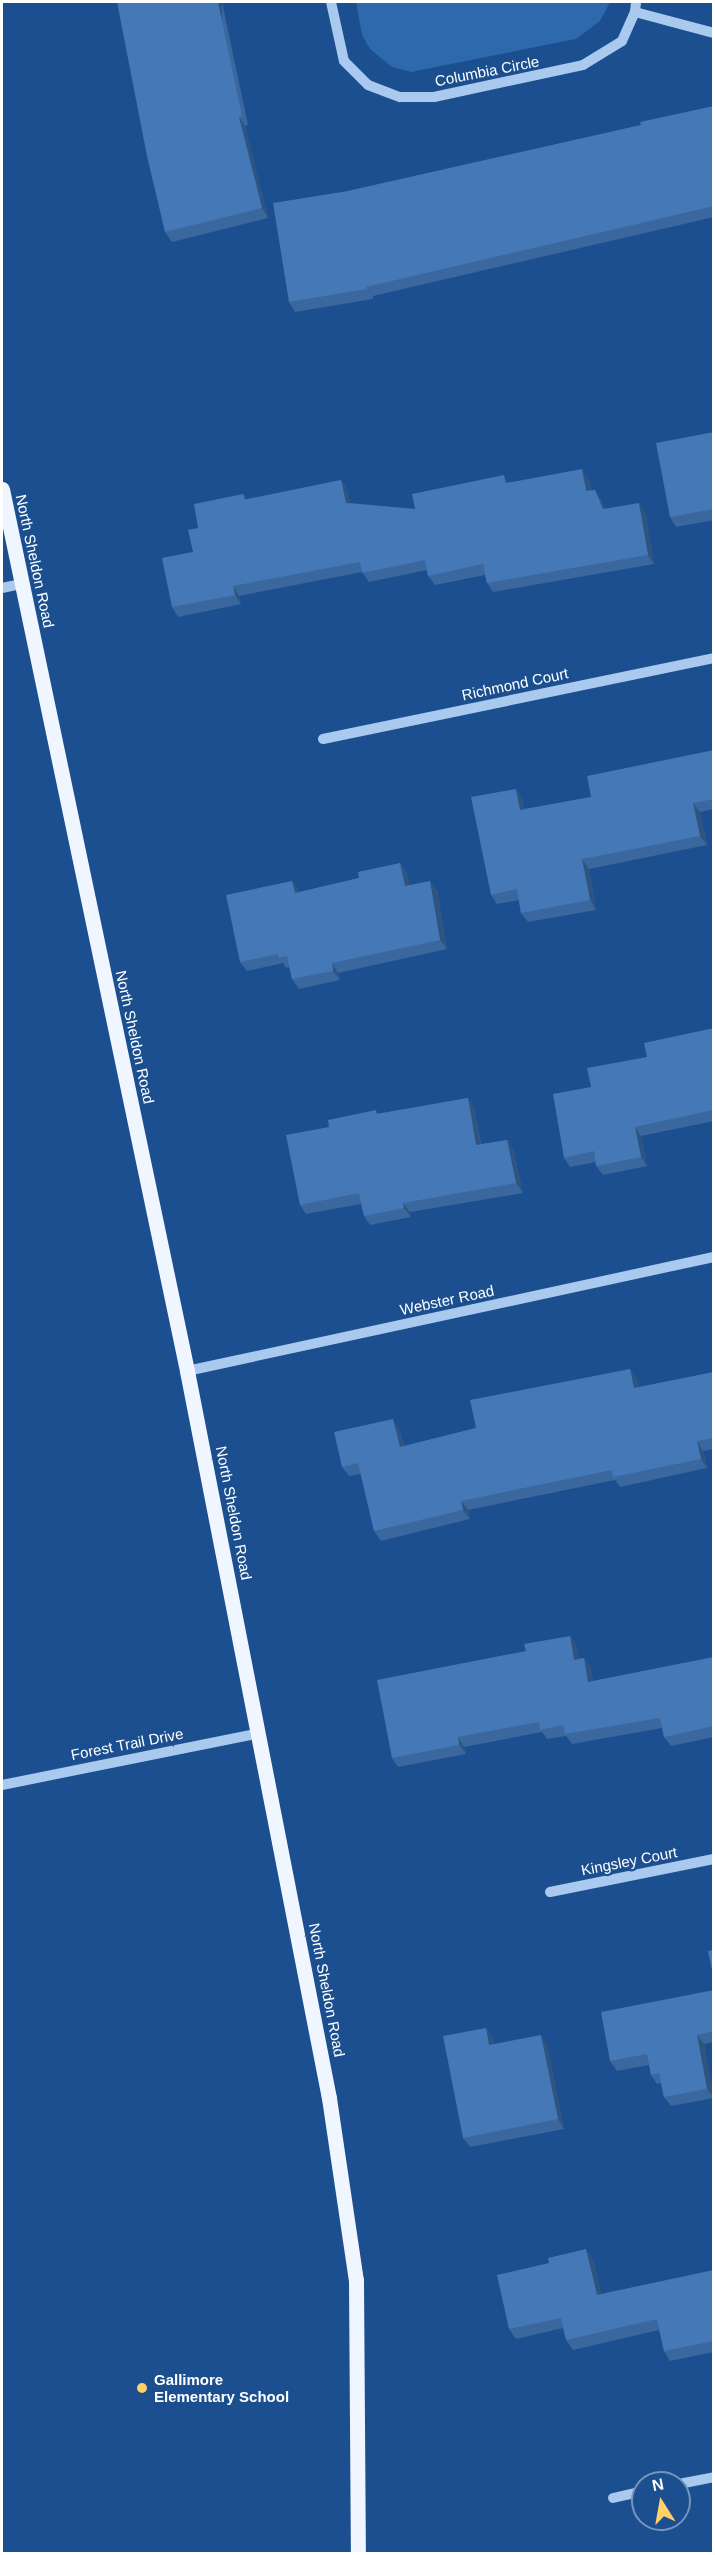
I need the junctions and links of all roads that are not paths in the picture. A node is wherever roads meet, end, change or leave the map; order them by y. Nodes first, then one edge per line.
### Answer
1 (331, 2) edge
2 (635, 7) edge
3 (714, 33) edge
4 (2, 489) edge
5 (21, 584) junction
6 (2, 588) edge
7 (714, 658) edge
8 (323, 738) dead end
9 (714, 1257) edge
10 (187, 1371) junction
11 (259, 1733) junction
12 (2, 1785) edge
13 (714, 1859) edge
14 (550, 1892) dead end
15 (714, 2477) edge
16 (691, 2482) edge
17 (631, 2494) edge
18 (613, 2498) dead end
19 (358, 2553) edge

1 - 2 street, Columbia Circle
2 - 3 street
4 - 5 main road, North Sheldon Road
5 - 6 street
5 - 10 main road, North Sheldon Road
7 - 8 street, Richmond Court
9 - 10 street, Webster Road
10 - 11 main road, North Sheldon Road
11 - 12 street, Forest Trail Drive
11 - 19 main road, North Sheldon Road
13 - 14 street, Kingsley Court
15 - 16 street
17 - 18 street

